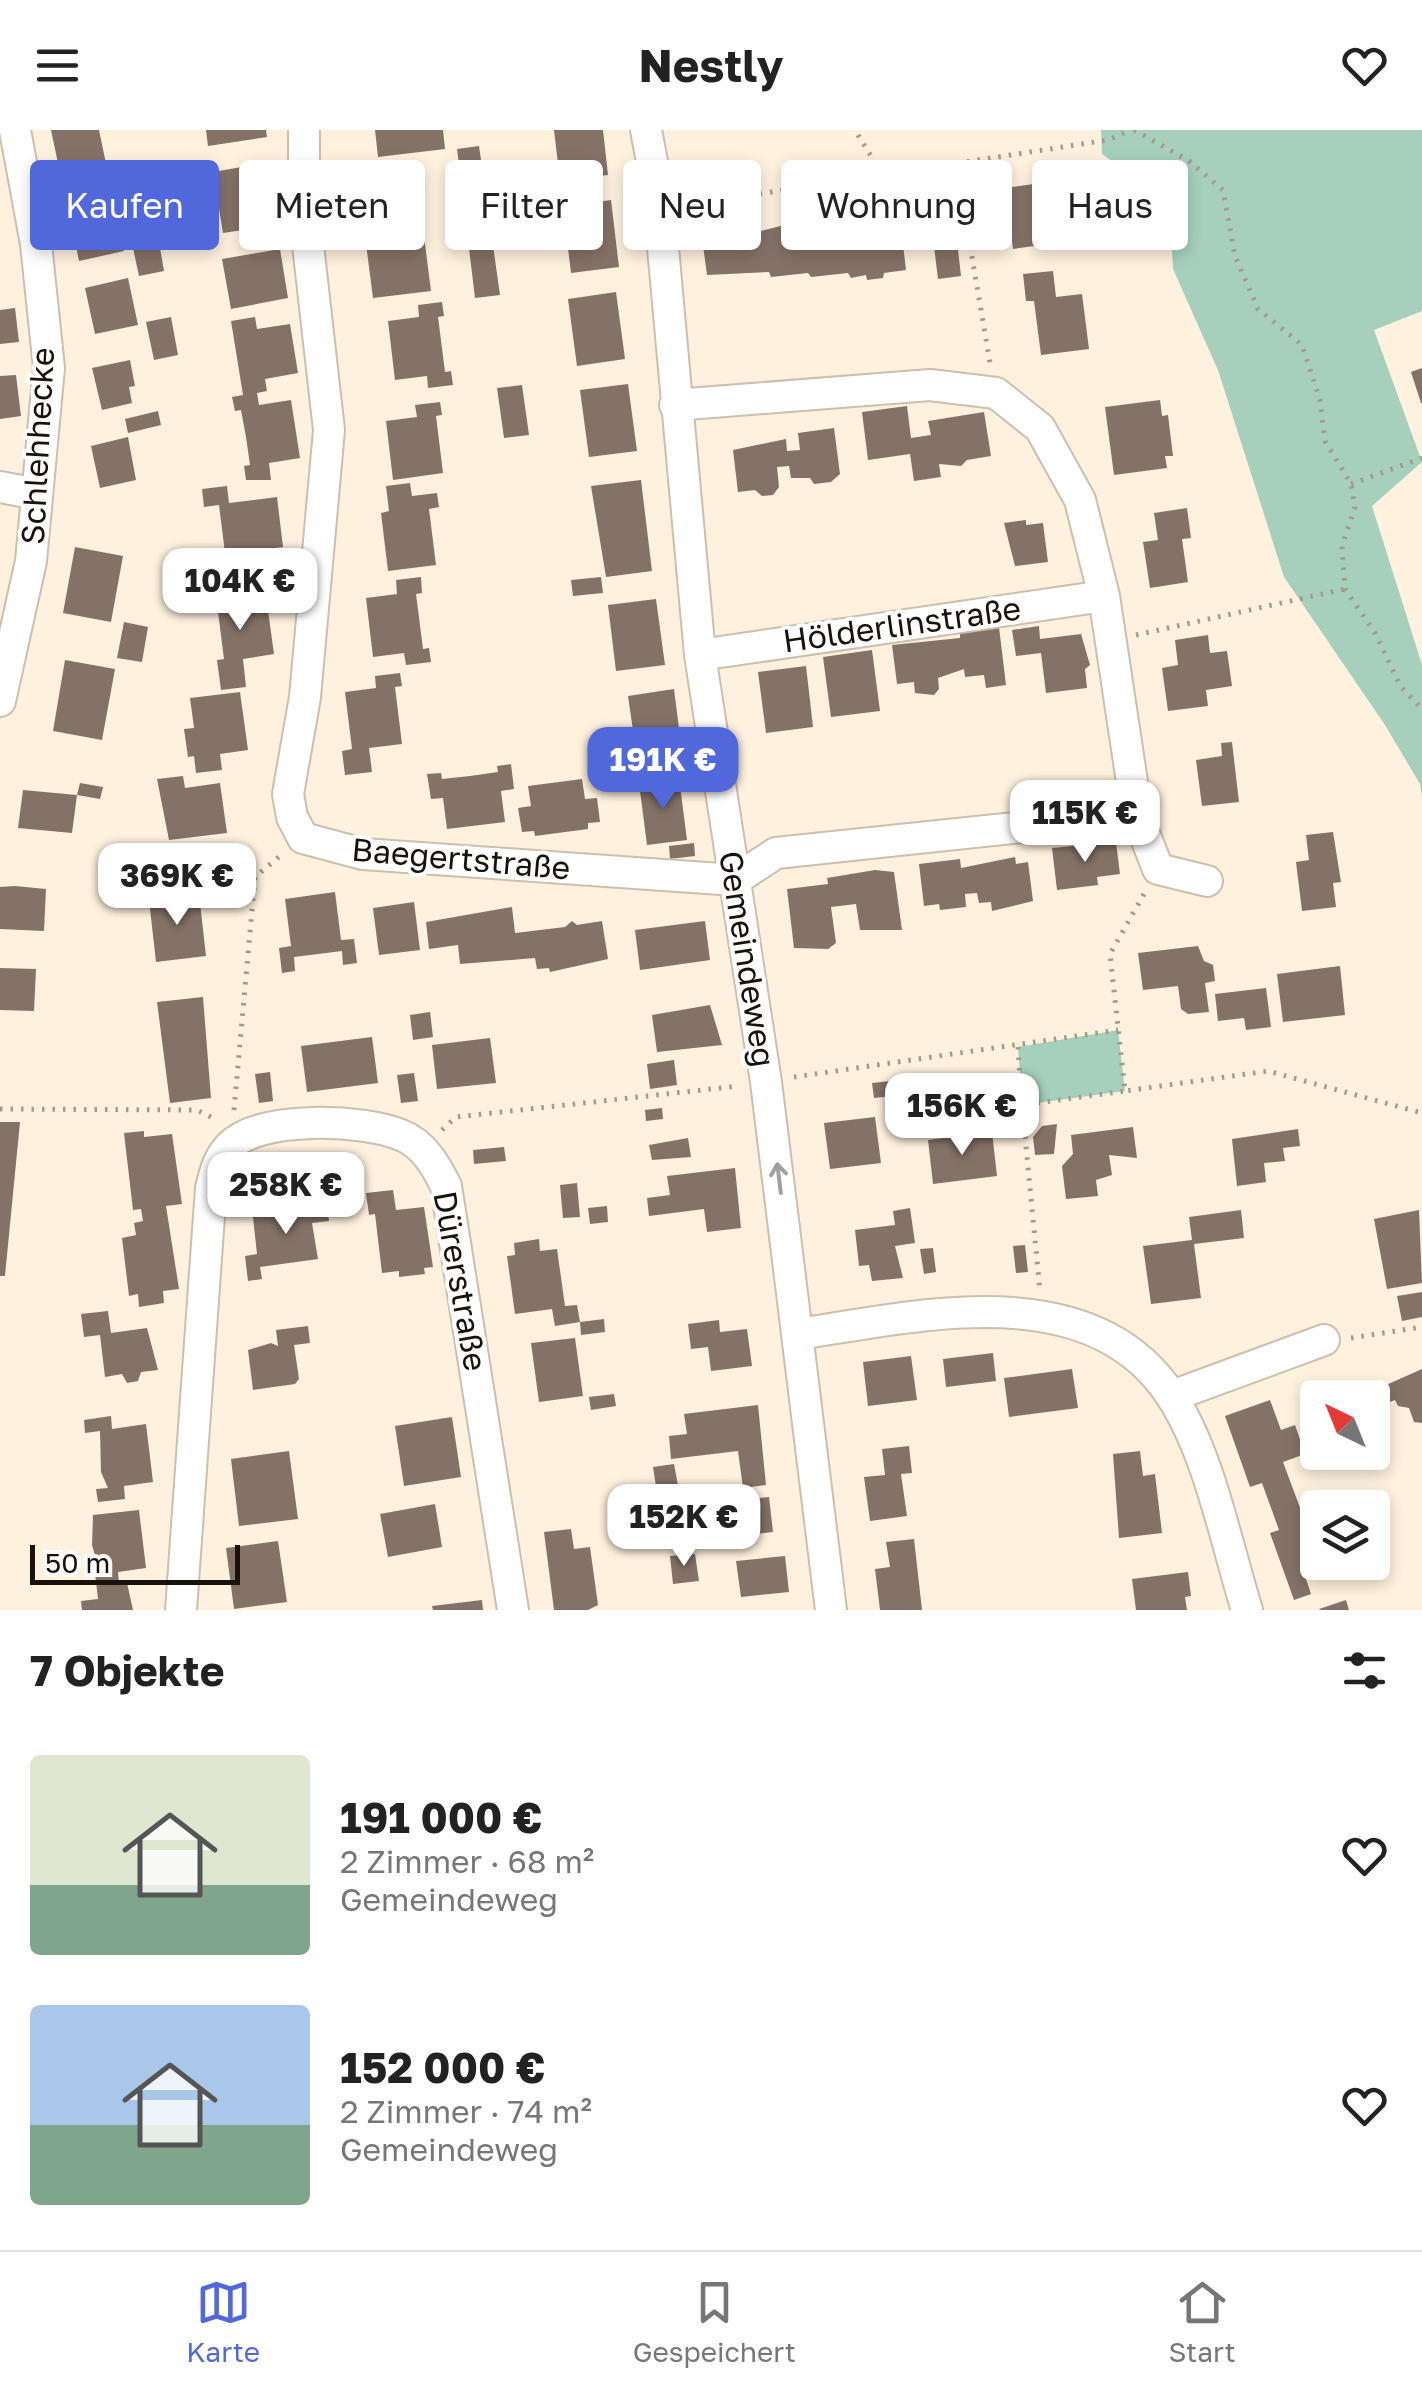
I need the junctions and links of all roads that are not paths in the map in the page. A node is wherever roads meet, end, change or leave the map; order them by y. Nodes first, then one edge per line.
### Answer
1 (15, 130) edge
2 (304, 130) edge
3 (646, 130) edge
4 (675, 405) junction
5 (0, 488) edge
6 (36, 494) junction
7 (1104, 596) junction
8 (700, 654) junction
9 (0, 701) edge
10 (1136, 814) junction
11 (735, 880) junction
12 (1206, 881) dead end
13 (799, 1334) junction
14 (1324, 1340) road end
15 (1172, 1396) junction
16 (180, 1610) edge
17 (513, 1610) edge
18 (832, 1610) edge
19 (1247, 1610) edge

1 - 6 street, Schlehhecke
2 - 11 street, Baegertstraße
3 - 4 street, Gemeindeweg
4 - 7 street
4 - 8 street, Gemeindeweg
5 - 6 street
6 - 9 street, Schlehhecke
7 - 8 street, Hölderlinstraße
7 - 10 street
8 - 11 street, Gemeindeweg
10 - 11 street
10 - 12 street
13 -> 11 street, Gemeindeweg
13 - 15 street
13 - 18 street, Gemeindeweg
14 - 15 street
15 - 19 street
16 - 17 street, Dürerstraße

